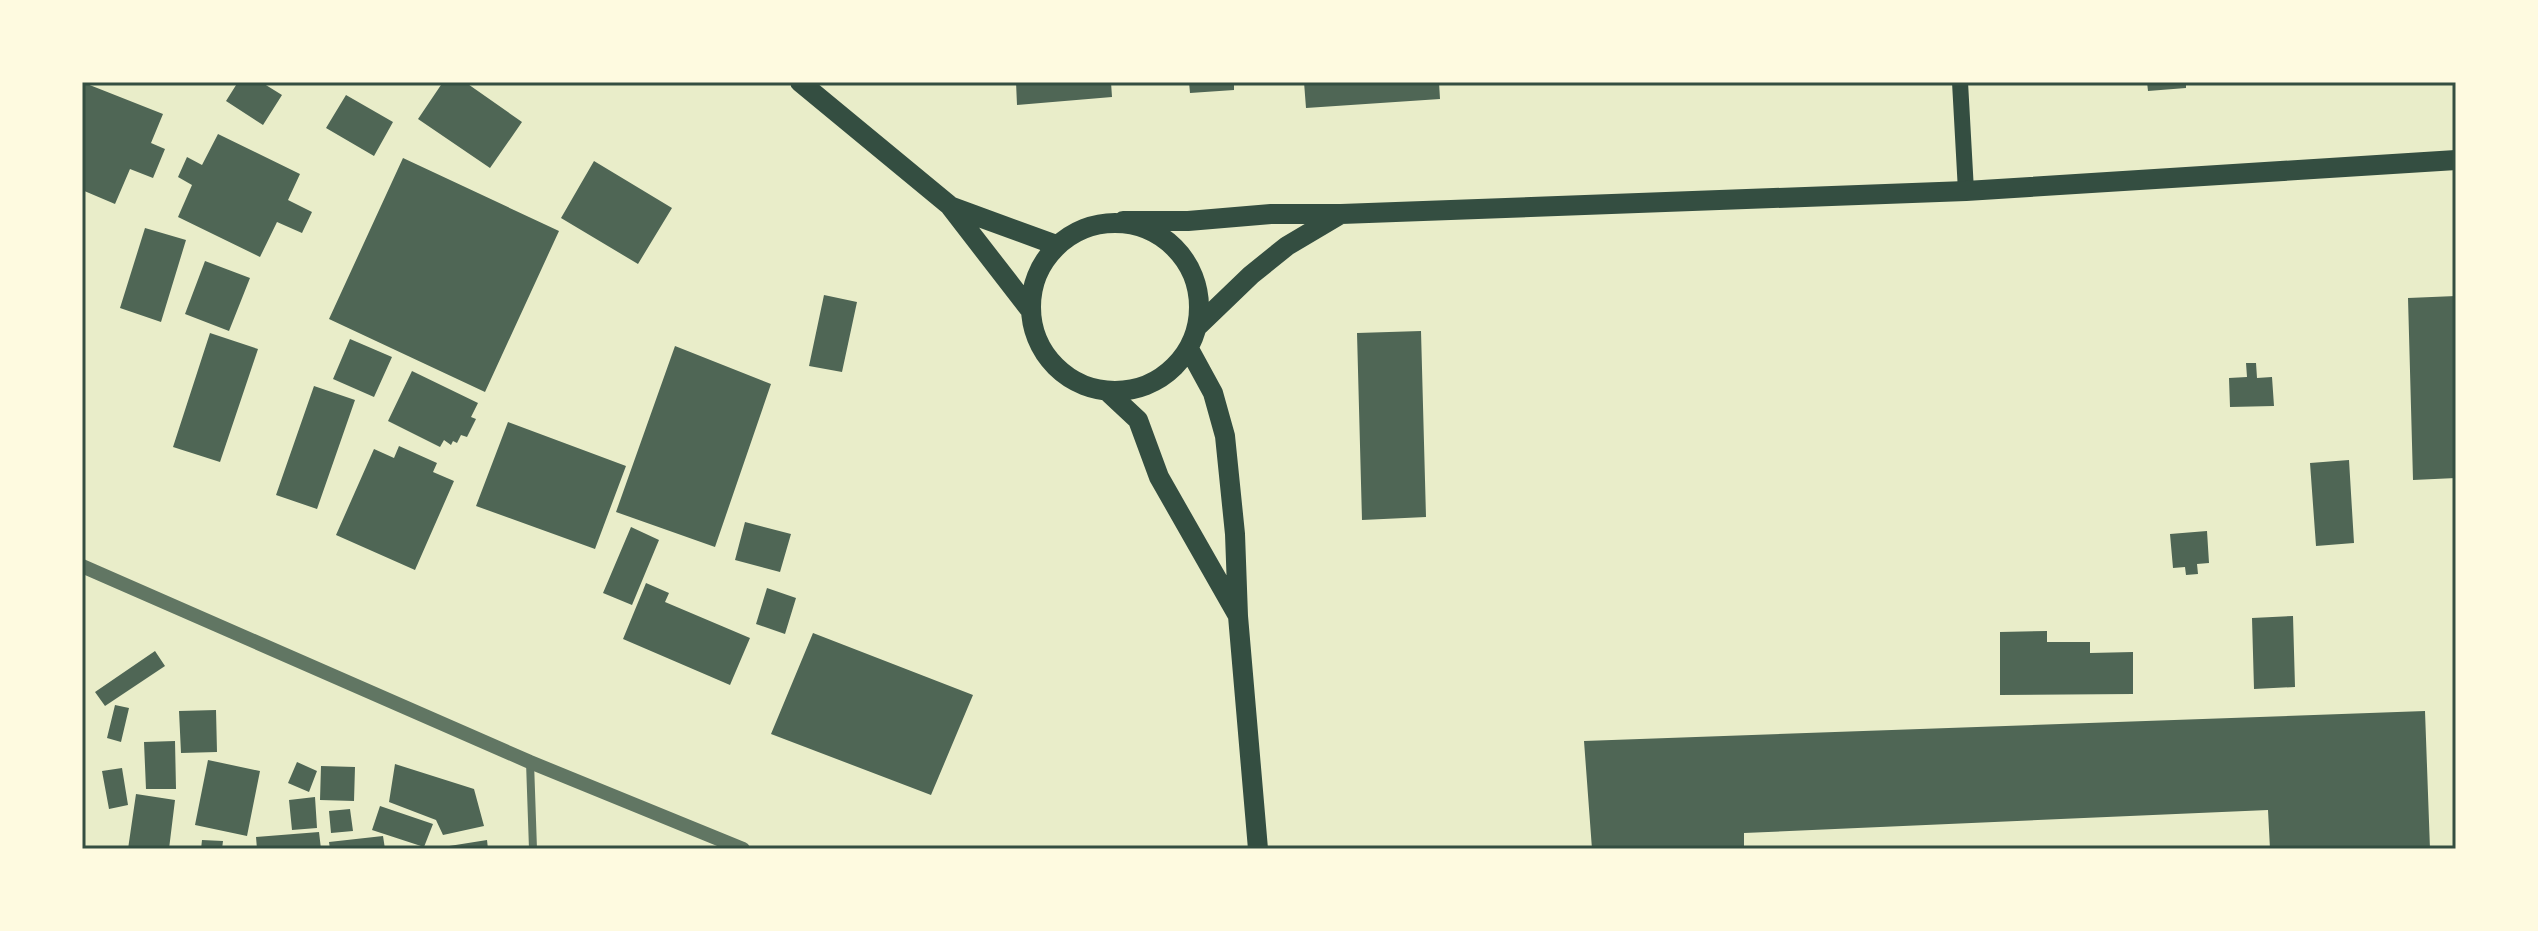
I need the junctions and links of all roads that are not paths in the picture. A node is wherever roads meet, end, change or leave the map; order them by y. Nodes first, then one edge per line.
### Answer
1 (800, 82) edge
2 (1960, 82) edge
3 (2456, 160) edge
4 (1966, 191) junction
5 (949, 205) junction
6 (1341, 214) junction
7 (1123, 221) junction
8 (1056, 245) junction
9 (1031, 311) junction
10 (1198, 326) junction
11 (1189, 349) junction
12 (1108, 392) junction
13 (82, 566) edge
14 (1238, 616) junction
15 (530, 762) junction
16 (533, 849) edge
17 (743, 849) edge
18 (1258, 849) edge

1 - 5 main road
2 - 4 main road
3 - 4 main road
4 - 6 main road
5 - 8 main road
5 - 9 main road
6 - 7 main road
6 - 10 main road
7 - 8 main road
7 - 10 main road
8 - 9 main road
9 - 12 main road
10 - 11 main road
11 - 12 main road
11 - 14 main road
12 - 14 main road
13 - 15 street
14 - 18 main road
15 - 16 street
15 - 17 street

